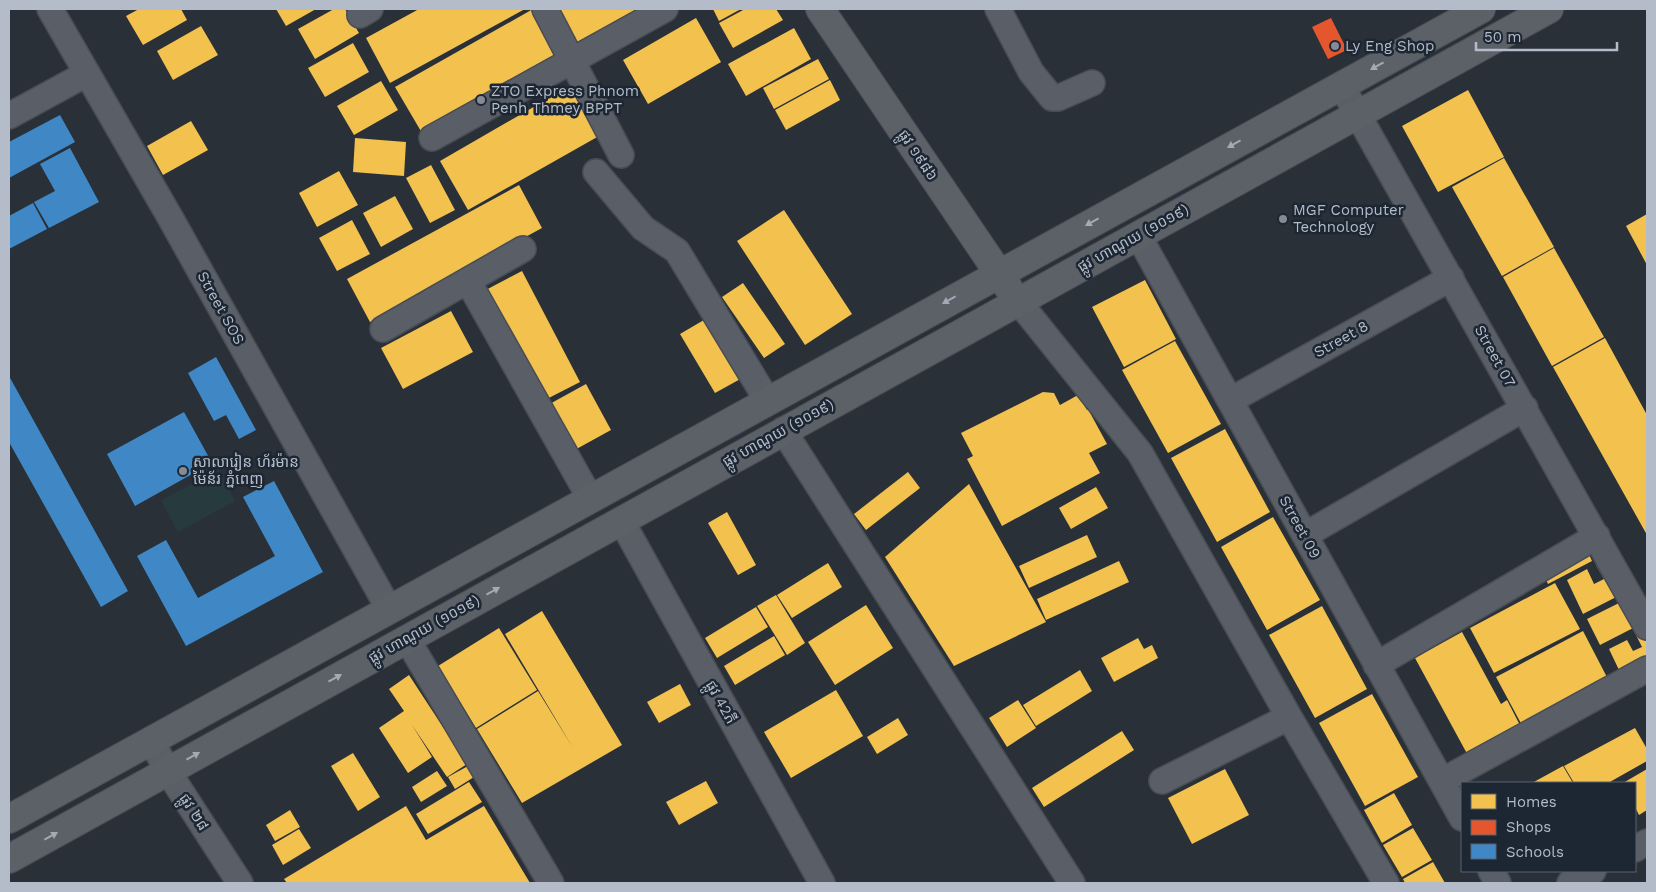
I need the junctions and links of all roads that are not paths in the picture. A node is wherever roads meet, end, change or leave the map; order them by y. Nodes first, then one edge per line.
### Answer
1 (50, 9) edge
2 (545, 9) edge
3 (665, 9) edge
4 (820, 9) edge
5 (998, 9) edge
6 (1481, 9) edge
7 (1549, 9) edge
8 (574, 61) junction
9 (86, 74) junction
10 (1092, 83) dead end
11 (1341, 85) junction
12 (1358, 114) junction
13 (9, 116) edge
14 (432, 138) dead end
15 (621, 155) dead end
16 (596, 172) dead end
17 (1138, 235) junction
18 (523, 249) dead end
19 (998, 273) junction
20 (1451, 278) junction
21 (468, 281) junction
22 (1018, 301) junction
23 (383, 329) dead end
24 (768, 400) junction
25 (1231, 400) junction
26 (1525, 408) junction
27 (783, 430) junction
28 (590, 498) junction
29 (621, 520) junction
30 (1305, 535) junction
31 (1597, 536) junction
32 (389, 610) junction
33 (1647, 627) edge
34 (407, 639) junction
35 (1376, 665) junction
36 (1647, 669) edge
37 (1289, 717) junction
38 (151, 740) junction
39 (167, 770) junction
40 (1162, 781) dead end
41 (1442, 781) junction
42 (1461, 816) edge
43 (9, 820) edge
44 (1647, 842) edge
45 (1636, 848) edge
46 (9, 859) edge
47 (1492, 872) edge
48 (1592, 872) edge
49 (240, 883) edge
50 (551, 883) edge
51 (822, 883) edge
52 (1072, 883) edge
53 (1386, 883) edge
54 (1498, 883) edge
55 (1570, 883) edge

1 - 9 street, Street SOS
2 - 8 street
3 - 8 street
4 - 19 main road, ផ្លូវ ១៩៨៦
5 - 10 street
6 -> 11 main road
7 - 12 main road, ផ្លូវ ហាណូយ (១០១៩)
8 - 14 street
8 - 15 street
9 - 13 street
9 - 32 street, Street SOS
11 - 12 street, Street 07
11 -> 19 main road
12 - 17 main road, ផ្លូវ ហាណូយ (១០១៩)
12 - 20 street, Street 07
16 - 24 street
17 - 22 main road, ផ្លូវ ហាណូយ (១០១៩)
17 - 25 street, Street 09
18 - 21 street
19 - 22 main road, ផ្លូវ ១៩៨៦
19 -> 24 main road
20 - 25 street, Street 8
20 - 26 street, Street 07
21 - 23 street
21 - 28 street
22 - 27 main road, ផ្លូវ ហាណូយ (១០១៩)
22 - 37 street
24 - 28 main road
25 - 30 street, Street 09
26 - 30 street
26 - 31 street, Street 07
27 - 29 main road, ផ្លូវ ហាណូយ (១០១៩)
27 - 52 street
28 - 32 main road
34 -> 29 main road, ផ្លូវ ហាណូយ (១០១៩)
29 - 51 street, ផ្លូវ 42ភី
30 - 35 street, Street 09
31 - 33 street, Street 07
31 - 35 street
32 - 38 main road
39 -> 34 main road, ផ្លូវ ហាណូយ (១០១៩)
34 - 50 street
35 - 41 street, Street 09
36 - 41 street
37 - 40 street
37 - 53 street
38 - 39 street, ផ្លូវ ២៨
38 - 43 main road
46 -> 39 main road, ផ្លូវ ហាណូយ (១០១៩)
39 - 49 street, ផ្លូវ ២៨
41 - 42 street, Street 09
44 - 45 street
47 - 54 street
48 - 55 street

